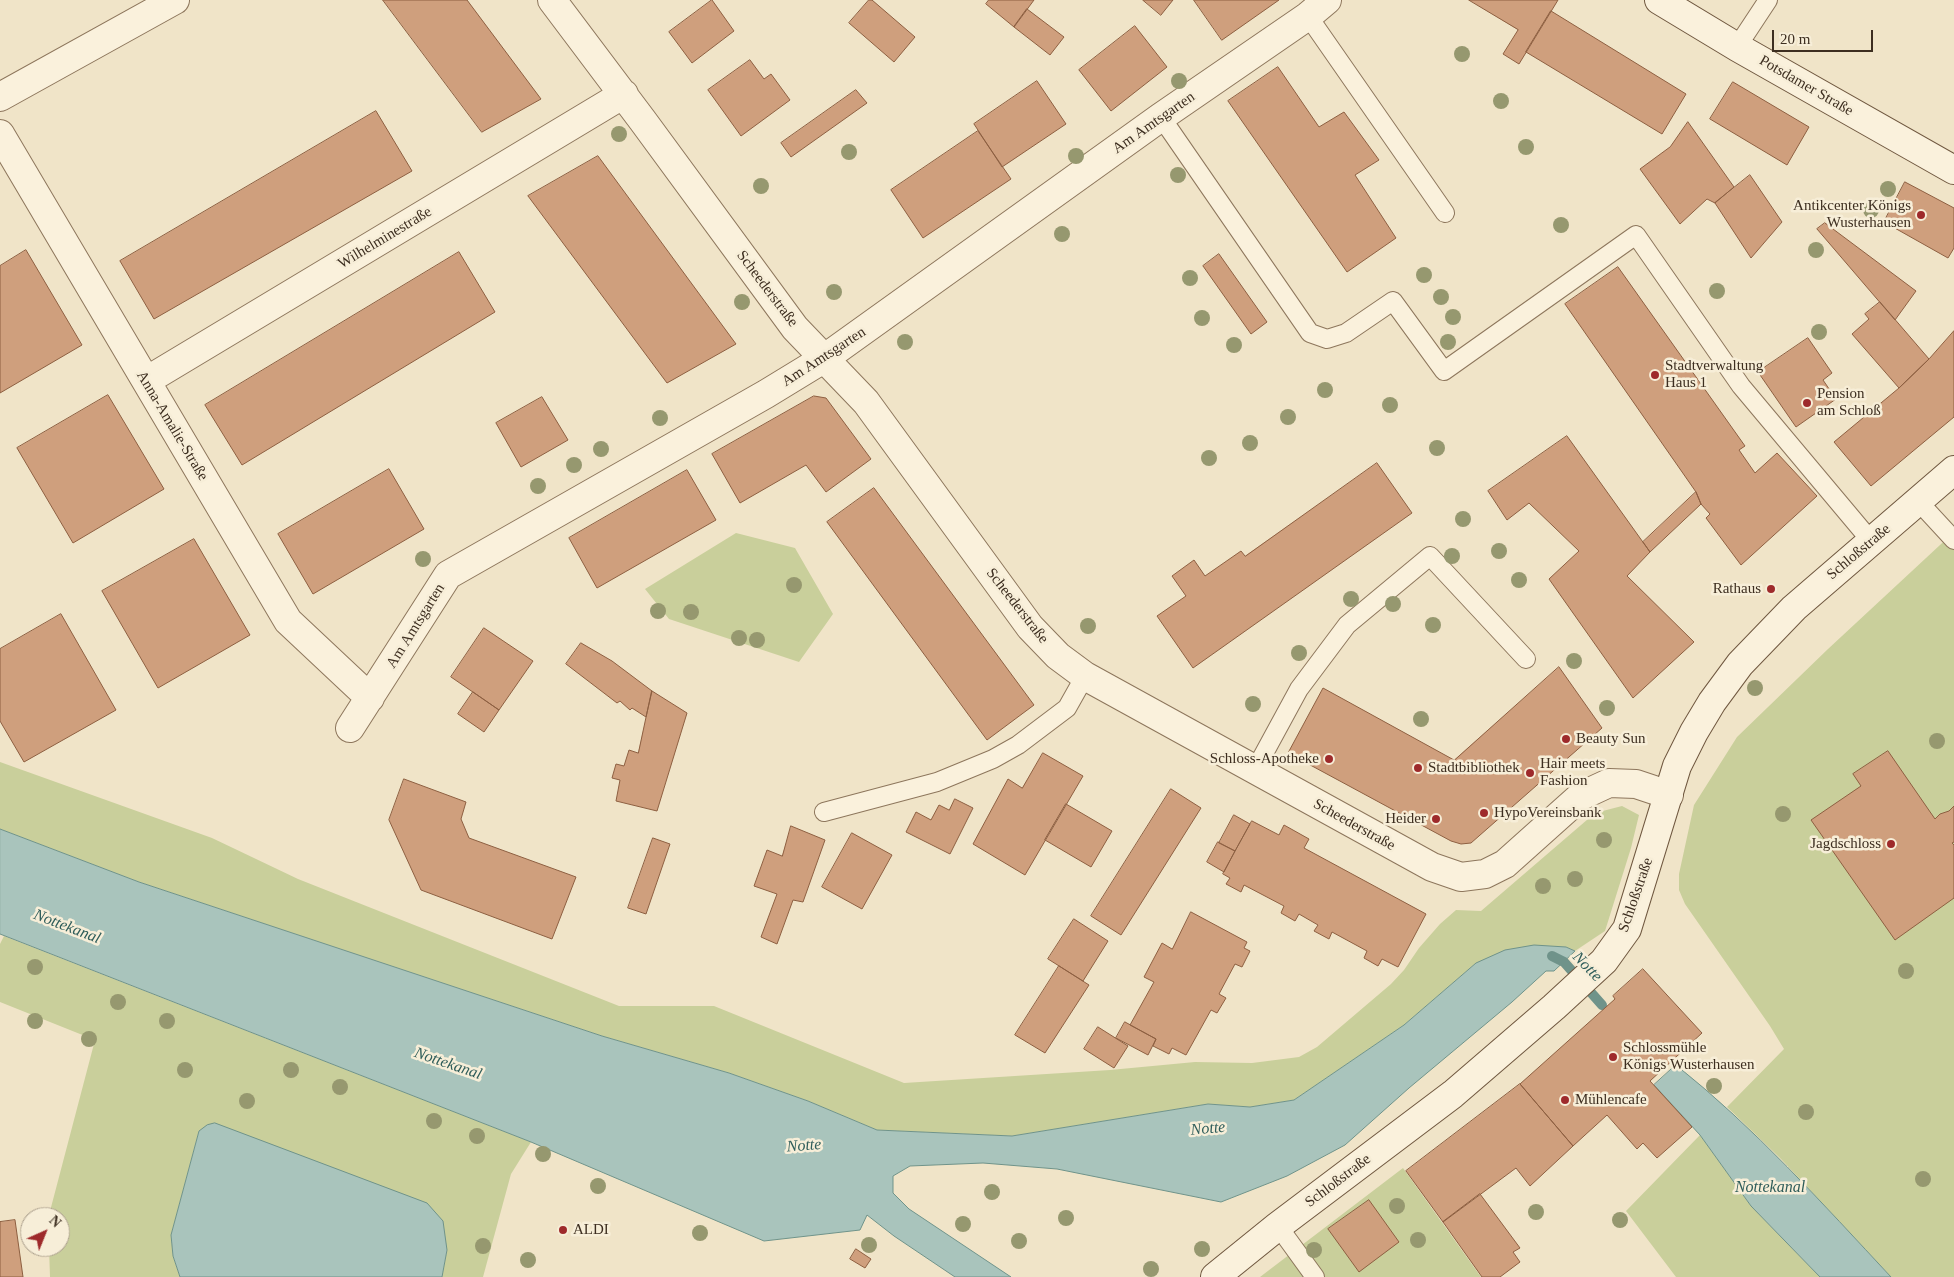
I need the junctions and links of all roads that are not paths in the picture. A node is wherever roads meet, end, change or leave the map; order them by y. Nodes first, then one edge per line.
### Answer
1 (175, 0) edge
2 (552, 0) edge
3 (1659, 0) edge
4 (1768, 0) edge
5 (1317, 8) edge
6 (1738, 47) junction
7 (624, 94) junction
8 (0, 96) edge
9 (1161, 117) junction
10 (0, 134) edge
11 (1954, 170) edge
12 (1445, 213) dead end
13 (826, 358) junction
14 (146, 381) junction
15 (1954, 470) edge
16 (1918, 501) junction
17 (1954, 540) edge
18 (1871, 541) junction
19 (1526, 659) dead end
20 (1085, 676) junction
21 (370, 698) junction
22 (350, 728) dead end
23 (1254, 770) junction
24 (1669, 795) junction
25 (824, 812) dead end
26 (1278, 1226) junction
27 (1215, 1277) edge
28 (1315, 1277) edge

1 - 8 street
2 - 7 street, Scheederstraße
3 - 6 street, Potsdamer Straße
4 - 6 lane
5 - 9 street, Am Amtsgarten
5 - 12 lane
6 - 11 street, Potsdamer Straße
7 - 13 street, Scheederstraße
7 - 14 street, Wilhelminestraße
9 - 13 street, Am Amtsgarten
9 - 18 lane
10 - 14 street, Anna-Amalie-Straße
13 - 20 street, Scheederstraße
13 - 21 street, Am Amtsgarten
14 - 21 street, Anna-Amalie-Straße
15 - 16 street, Schloßstraße
16 - 17 lane
16 - 18 street, Schloßstraße
18 - 24 street, Schloßstraße
19 - 23 lane
20 - 23 street, Scheederstraße
20 - 25 lane
21 - 22 street, Am Amtsgarten
23 - 24 street, Scheederstraße
24 - 26 street, Schloßstraße
26 - 27 street, Schloßstraße
26 - 28 lane

